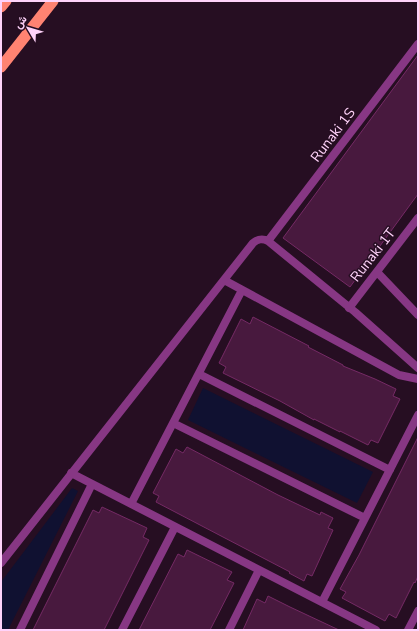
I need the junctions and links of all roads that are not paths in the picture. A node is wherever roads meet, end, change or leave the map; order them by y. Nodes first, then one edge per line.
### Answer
1 (6, 1) edge
2 (53, 1) edge
3 (1, 7) edge
4 (418, 44) edge
5 (1, 67) edge
6 (418, 218) edge
7 (268, 241) junction
8 (377, 272) junction
9 (224, 280) junction
10 (242, 290) junction
11 (349, 308) junction
12 (418, 315) edge
13 (418, 368) edge
14 (199, 374) junction
15 (418, 379) edge
16 (418, 415) edge
17 (173, 423) junction
18 (390, 470) junction
19 (71, 473) junction
20 (92, 484) junction
21 (131, 504) junction
22 (365, 518) junction
23 (175, 527) junction
24 (1, 564) edge
25 (259, 570) junction
26 (322, 602) junction
27 (418, 611) edge
28 (20, 630) edge
29 (122, 630) edge
30 (229, 630) edge
31 (376, 630) edge
32 (408, 630) edge

1 - 3 highway
2 - 5 highway
4 - 7 street, Runaki 1S
6 - 8 street, Runaki 1T
7 - 9 street
7 - 11 street
8 - 11 street, Runaki 1T
8 - 12 street
9 - 10 street
9 - 19 street
10 - 14 street
10 - 15 street
11 - 13 street
14 - 17 street
14 - 18 street
16 - 18 street
17 - 21 street
17 - 22 street
18 - 22 street
19 - 20 street
19 - 24 street
20 - 21 street
20 - 28 street
21 - 23 street
22 - 26 street
23 - 25 street
23 - 29 street
25 - 26 street
25 - 30 street
26 - 31 street
27 - 32 street

